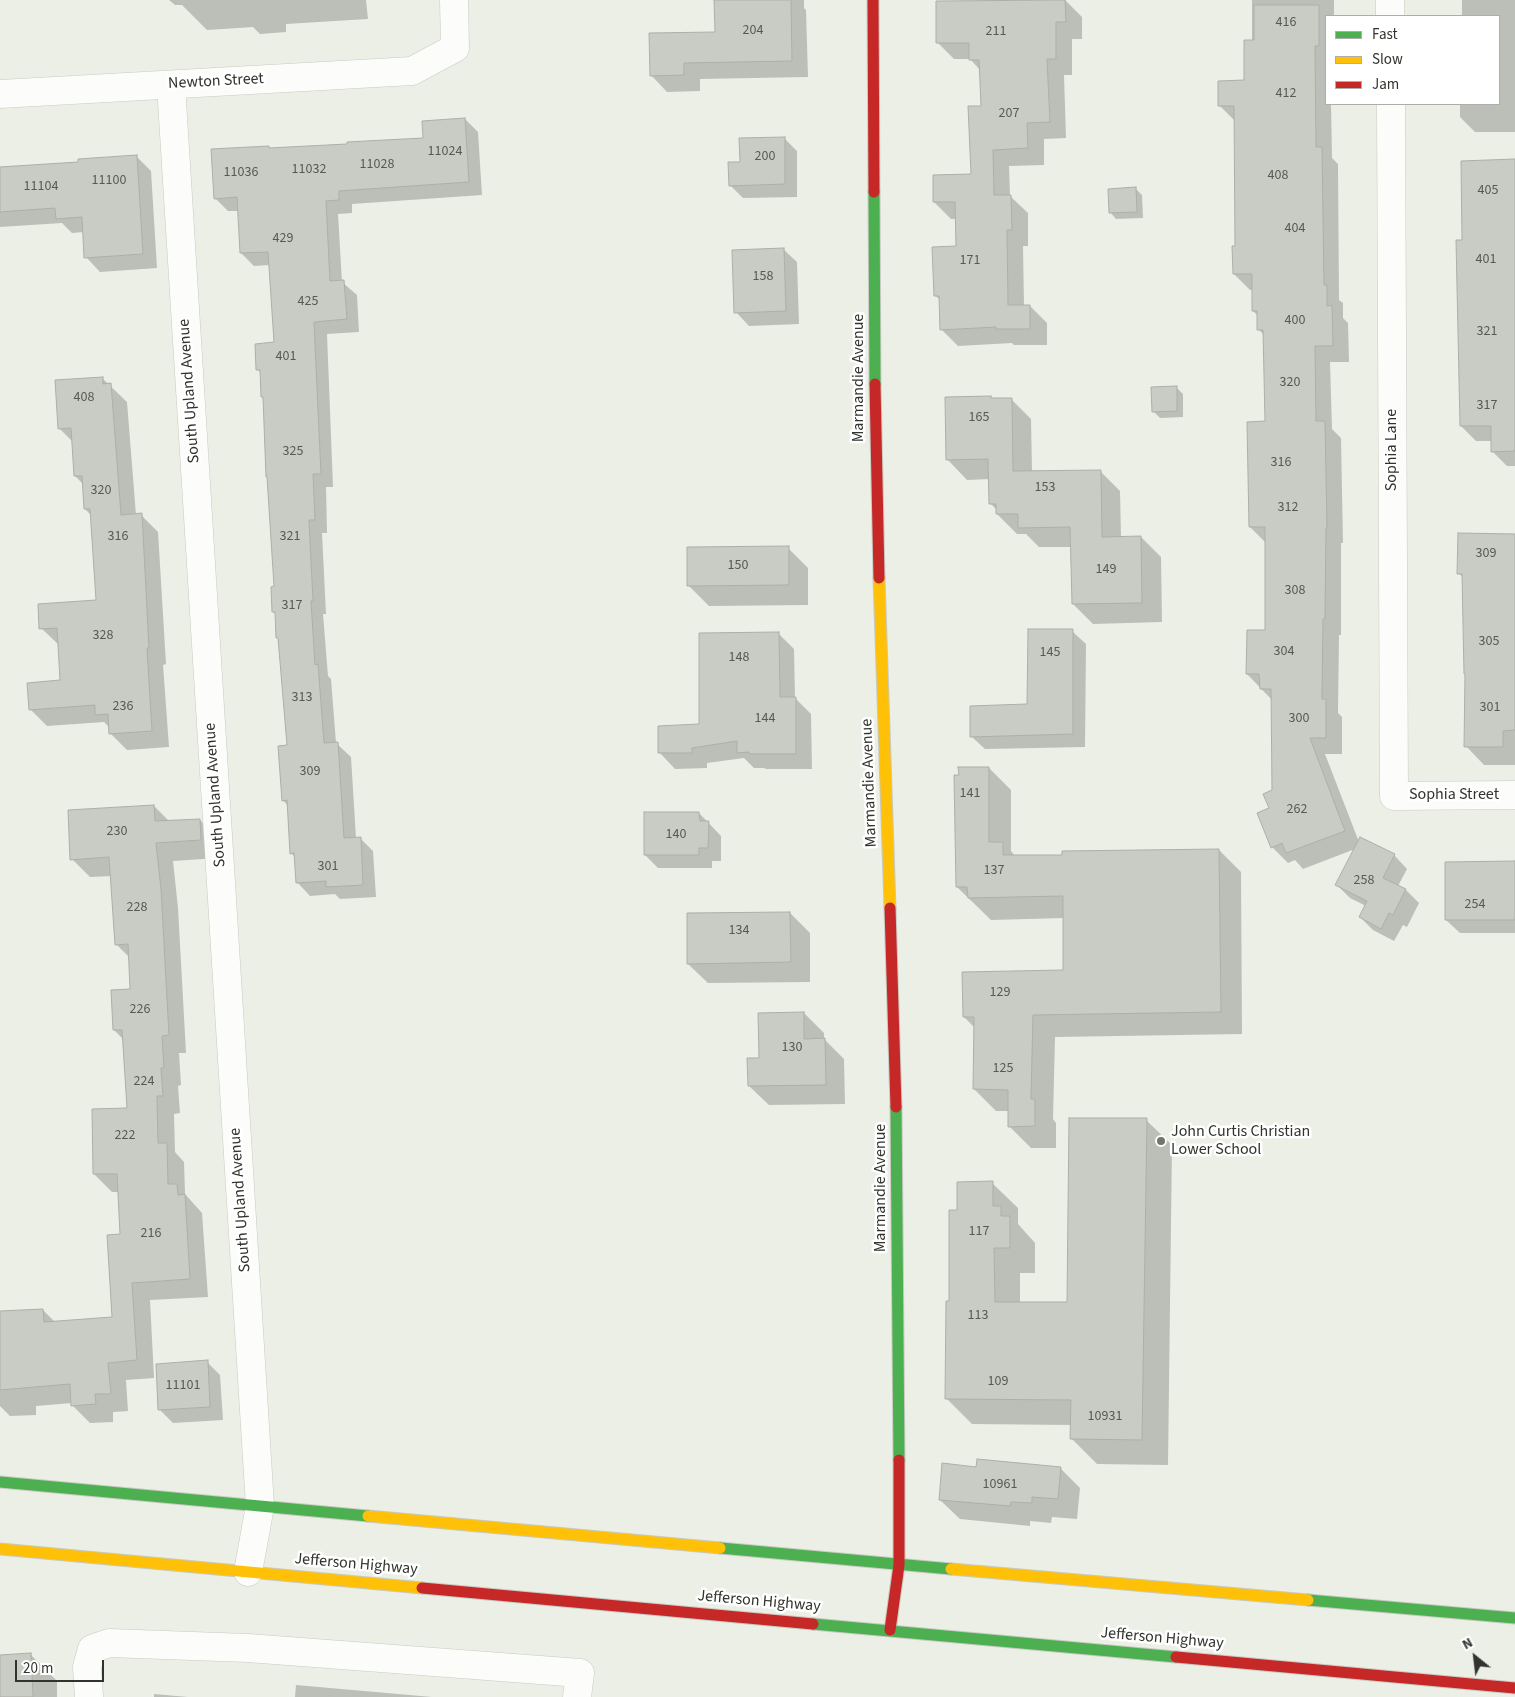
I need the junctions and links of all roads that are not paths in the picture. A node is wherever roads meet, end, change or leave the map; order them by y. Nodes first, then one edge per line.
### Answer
1 (454, 0) edge
2 (873, 0) edge
3 (1390, 0) edge
4 (1390, 15) edge
5 (171, 85) junction
6 (0, 94) edge
7 (1391, 105) edge
8 (1515, 795) edge
9 (1394, 796) joint
10 (0, 1482) edge
11 (260, 1506) junction
12 (0, 1550) edge
13 (899, 1565) junction
14 (248, 1572) junction
15 (1515, 1618) edge
16 (890, 1630) junction
17 (1515, 1688) edge
18 (88, 1697) edge
19 (577, 1697) edge

1 - 5 street, Newton Street
2 - 13 main road, Marmandie Avenue
3 - 4 street
5 - 6 street, Newton Street
5 - 11 street, South Upland Avenue
7 - 9 street, Sophia Lane
8 - 9 street, Sophia Street
10 - 11 main road
11 - 13 main road
11 - 14 street, South Upland Avenue
12 - 14 main road, Jefferson Highway
13 - 15 main road
13 - 16 main road, Marmandie Avenue
14 - 16 main road, Jefferson Highway
16 - 17 main road, Jefferson Highway
18 - 19 street

